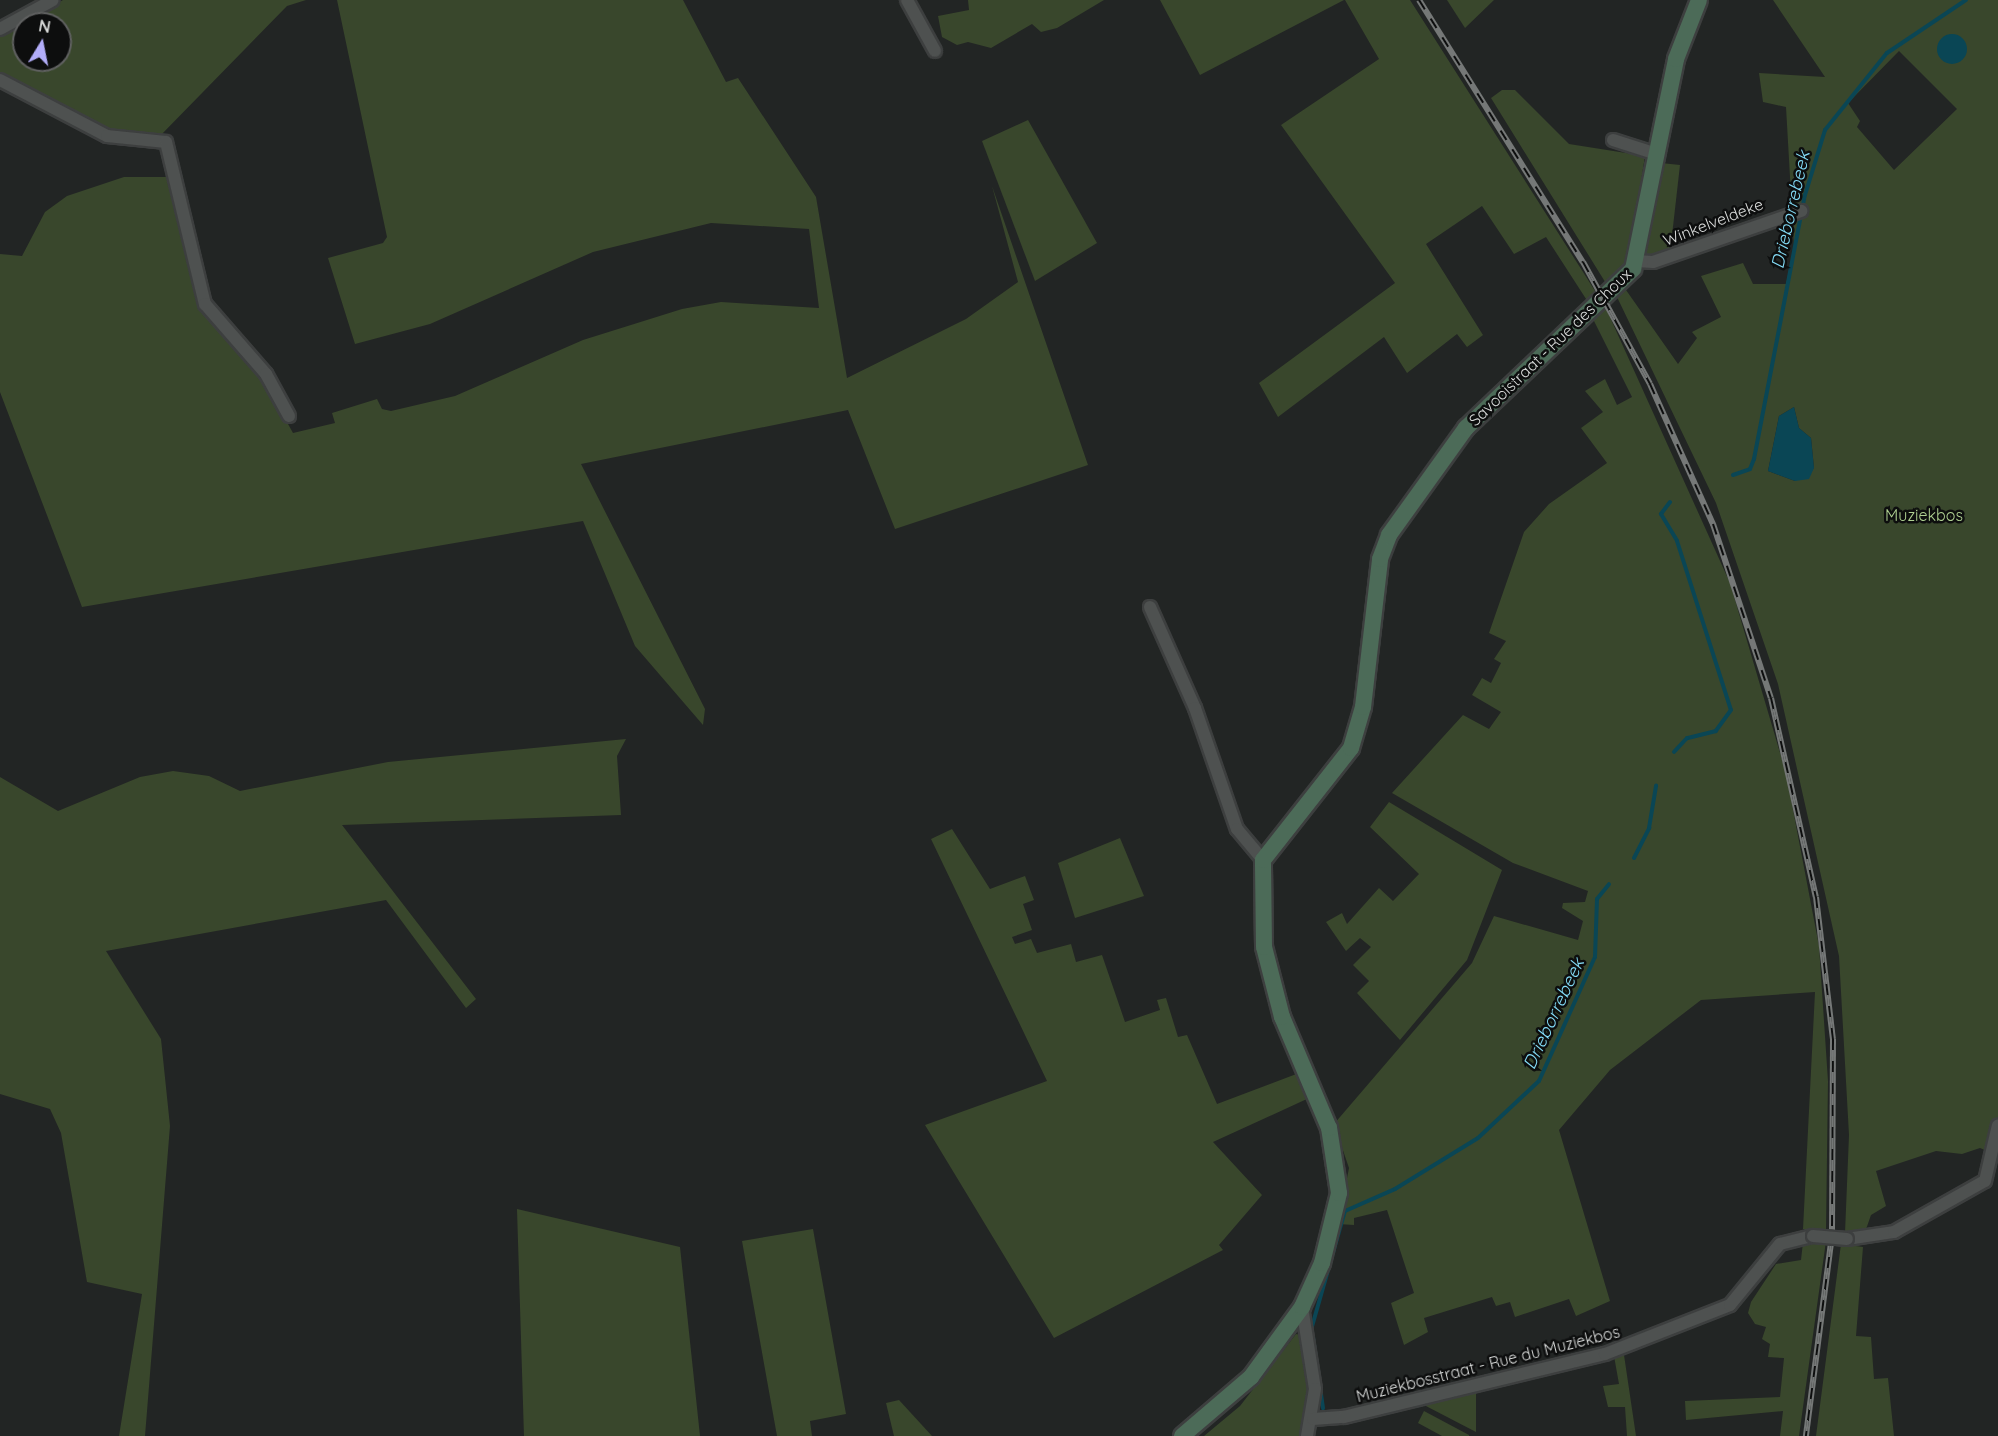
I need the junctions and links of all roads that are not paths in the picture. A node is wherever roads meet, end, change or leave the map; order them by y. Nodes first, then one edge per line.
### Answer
1 (53, 0) edge
2 (907, 0) edge
3 (1699, 0) edge
4 (0, 29) edge
5 (935, 51) dead end
6 (0, 80) edge
7 (1613, 140) dead end
8 (1657, 154) junction
9 (1800, 211) dead end
10 (1636, 261) junction
11 (289, 416) dead end
12 (1150, 607) dead end
13 (1263, 860) junction
14 (1998, 1125) edge
15 (1302, 1307) junction
16 (1313, 1419) junction
17 (1182, 1436) edge
18 (1307, 1436) edge

1 - 4 street
2 - 5 street
3 - 8 main road, Savooistraat - Rue des Choux
6 - 11 street
7 - 8 street
8 - 10 main road, Savooistraat - Rue des Choux
9 - 10 street, Winkelveldeke
10 - 13 main road, Savooistraat - Rue des Choux
12 - 13 street
13 - 15 main road
14 - 16 street, Muziekbosstraat - Rue du Muziekbos, bridge
15 - 16 street
15 - 17 main road
16 - 18 street

